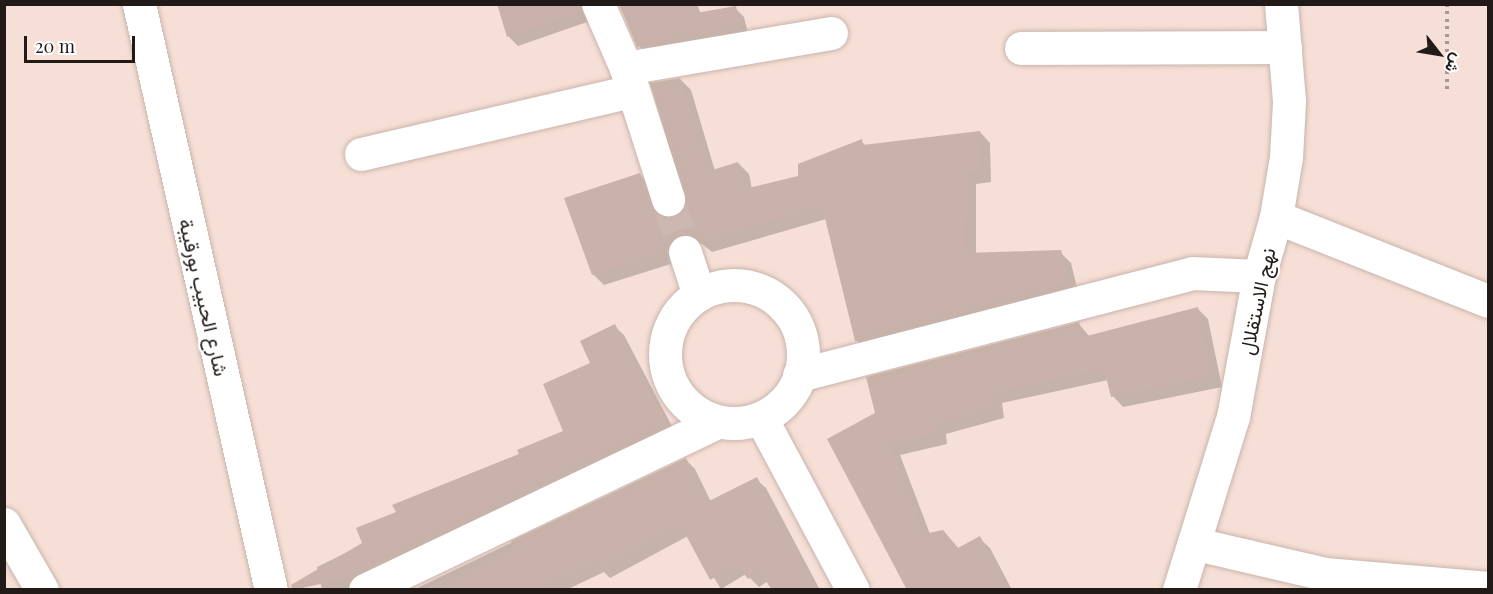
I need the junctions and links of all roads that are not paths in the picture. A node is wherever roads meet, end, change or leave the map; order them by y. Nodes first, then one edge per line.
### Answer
1 (139, 4) edge
2 (598, 4) edge
3 (1281, 4) edge
4 (831, 33) dead end
5 (1285, 47) junction
6 (1021, 48) dead end
7 (629, 79) junction
8 (361, 154) dead end
9 (668, 199) tunnel mouth
10 (1276, 217) junction
11 (685, 252) tunnel mouth
12 (1259, 276) junction
13 (699, 295) junction
14 (1488, 301) edge
15 (799, 375) junction
16 (761, 418) junction
17 (717, 422) junction
18 (4, 524) edge
19 (1196, 544) junction
20 (1488, 588) edge
21 (42, 590) edge
22 (271, 590) edge
23 (365, 590) edge
24 (853, 590) edge
25 (1179, 590) edge

1 - 22 street, شارع الحبيب بورقيبة
2 - 7 street
3 - 5 street, نهج الاستقلال
4 - 7 street
5 - 6 street
5 - 10 street, نهج الاستقلال
7 - 8 street
7 - 9 street
10 - 12 street, نهج الاستقلال
10 - 14 street
11 - 13 street
12 - 15 street
12 - 19 street, نهج الاستقلال
13 - 15 street
13 - 17 street
15 - 16 street
16 - 17 street
16 - 24 street
17 - 23 street
18 - 21 street
19 - 20 street
19 - 25 street, نهج الاستقلال

